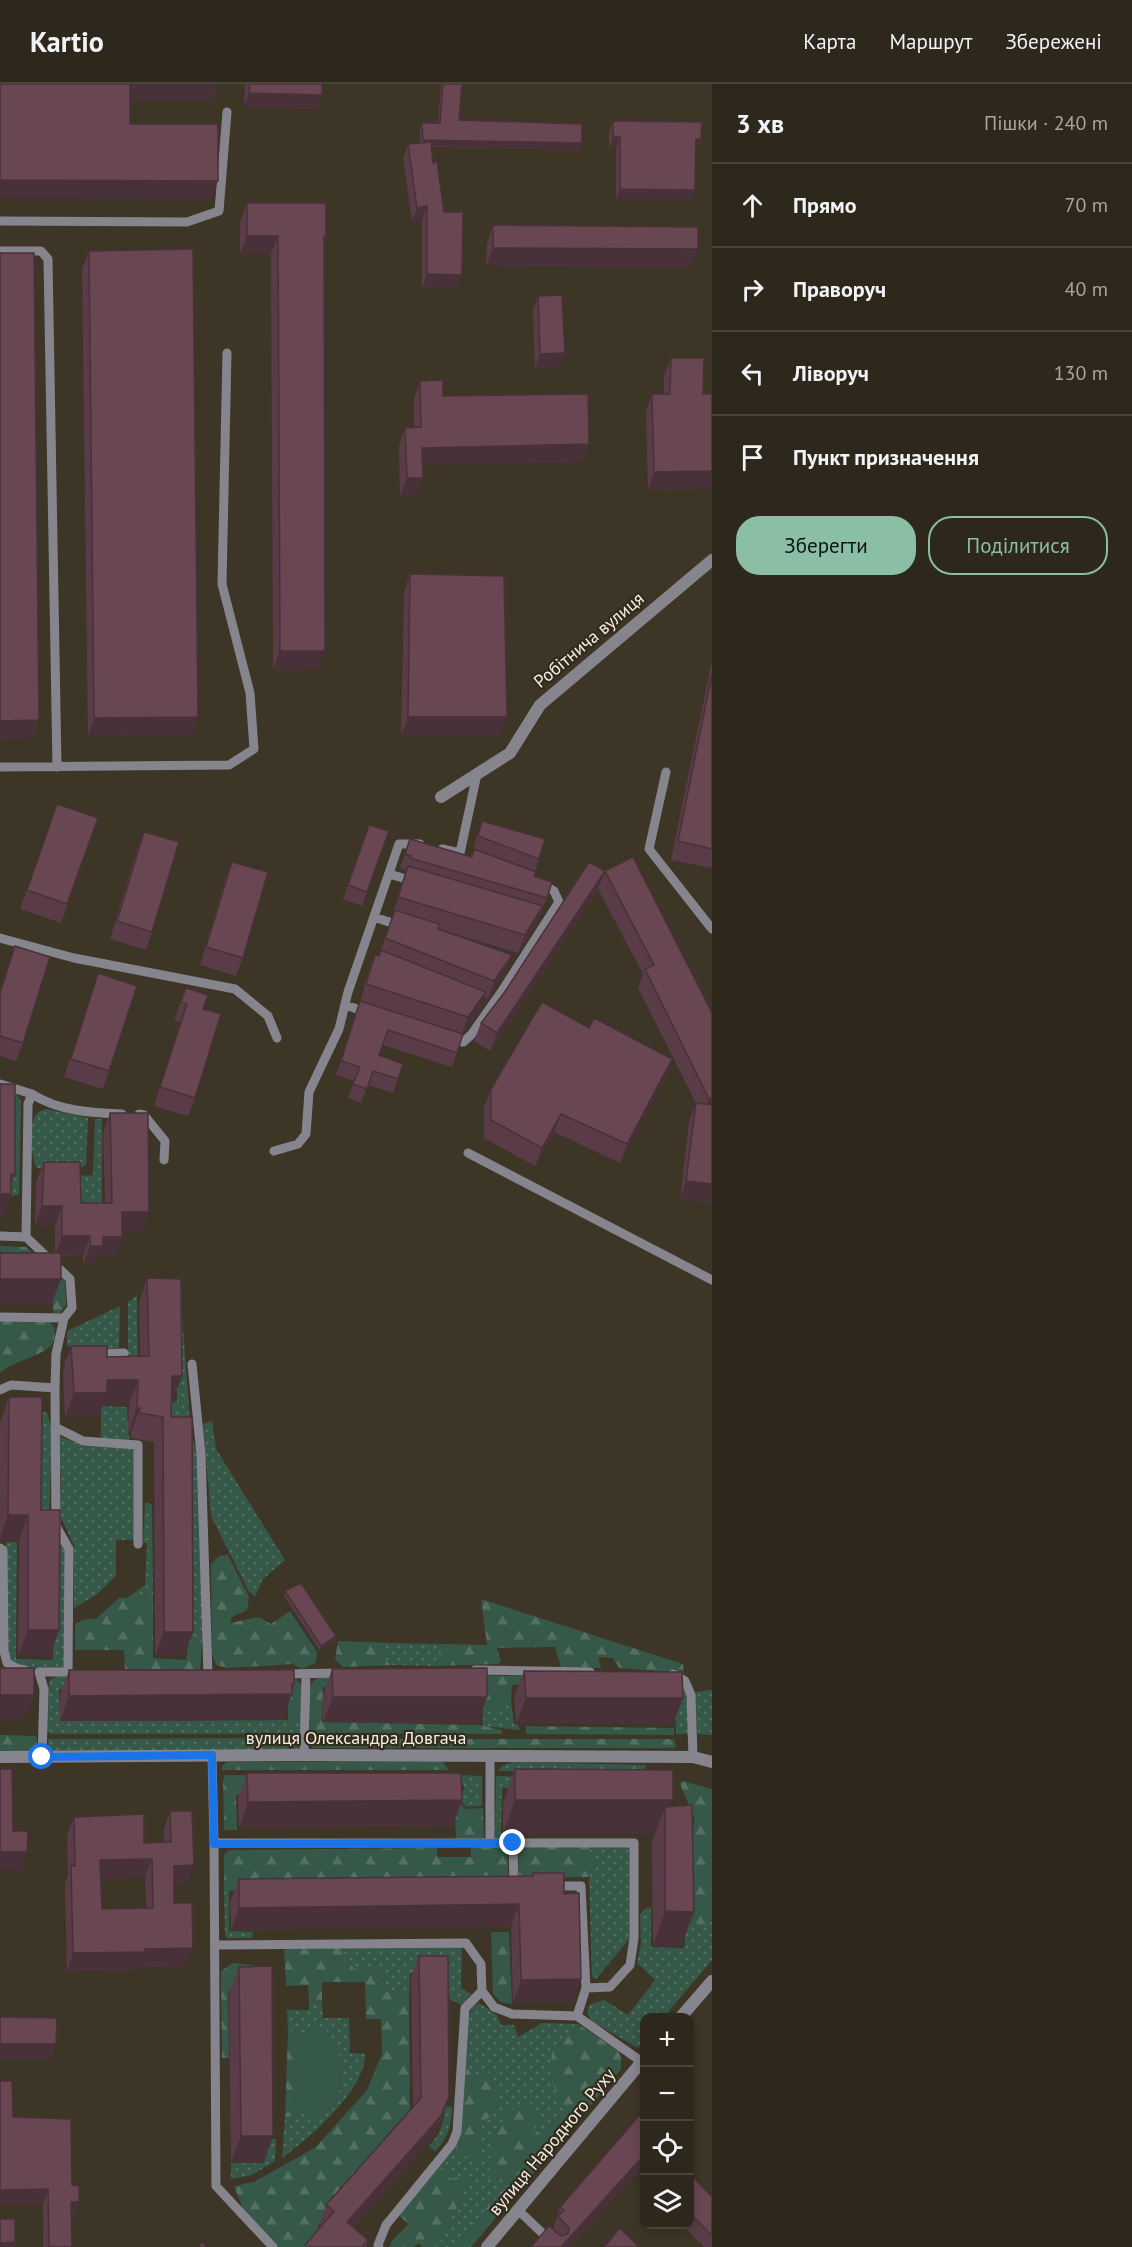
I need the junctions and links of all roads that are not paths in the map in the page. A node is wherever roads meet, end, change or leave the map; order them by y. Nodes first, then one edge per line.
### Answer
1 (227, 112) dead end
2 (0, 221) edge
3 (0, 250) edge
4 (227, 353) dead end
5 (712, 560) edge
6 (0, 767) edge
7 (57, 767) junction
8 (666, 772) dead end
9 (477, 774) junction
10 (441, 797) dead end
11 (460, 853) junction
12 (470, 857) edge
13 (389, 874) junction
14 (534, 881) edge
15 (423, 884) edge
16 (374, 917) junction
17 (537, 917) edge
18 (548, 921) junction
19 (408, 928) edge
20 (712, 929) edge
21 (0, 938) edge
22 (360, 956) junction
23 (509, 960) edge
24 (371, 961) edge
25 (520, 963) junction
26 (480, 1004) edge
27 (345, 1005) junction
28 (491, 1008) junction
29 (376, 1016) edge
30 (439, 1037) edge
31 (277, 1038) dead end
32 (0, 1084) edge
33 (32, 1094) junction
34 (274, 1151) dead end
35 (468, 1153) dead end
36 (164, 1160) dead end
37 (0, 1236) edge
38 (26, 1237) junction
39 (712, 1280) edge
40 (0, 1317) edge
41 (64, 1318) junction
42 (124, 1353) dead end
43 (56, 1354) junction
44 (67, 1354) dead end
45 (78, 1354) edge
46 (192, 1364) dead end
47 (56, 1388) junction
48 (0, 1390) edge
49 (57, 1428) junction
50 (138, 1544) dead end
51 (0, 1548) edge
52 (469, 1670) edge
53 (39, 1672) junction
54 (596, 1672) edge
55 (352, 1673) edge
56 (196, 1674) edge
57 (208, 1674) junction
58 (218, 1674) edge
59 (270, 1674) edge
60 (306, 1674) junction
61 (662, 1674) edge
62 (212, 1755) junction
63 (304, 1755) junction
64 (490, 1756) junction
65 (0, 1757) edge
66 (42, 1757) junction
67 (693, 1757) junction
68 (712, 1762) edge
69 (490, 1843) junction
70 (513, 1843) junction
71 (214, 1844) junction
72 (525, 1886) edge
73 (536, 1886) edge
74 (215, 1945) junction
75 (712, 1981) edge
76 (586, 1988) junction
77 (482, 1991) junction
78 (684, 2013) edge
79 (577, 2016) junction
80 (640, 2059) edge
81 (640, 2065) edge
82 (518, 2210) junction
83 (273, 2247) edge
84 (379, 2247) edge
85 (487, 2247) edge
86 (557, 2247) edge

1 - 2 lane
3 - 7 lane
4 - 7 lane
5 - 9 street, Робітнича вулиця
6 - 7 lane
8 - 20 lane
9 - 10 street, Робітнича вулиця
9 - 11 lane
11 - 12 lane
11 - 13 lane
13 - 15 lane
13 - 16 lane
14 - 18 lane
16 - 19 lane
16 - 22 lane
17 - 18 lane
18 - 25 lane
21 - 31 lane
22 - 24 lane
22 - 27 lane
23 - 25 lane
25 - 28 lane
26 - 28 lane
27 - 29 lane
27 - 34 lane
28 - 30 lane
32 - 33 lane
33 - 36 lane
33 - 38 lane
35 - 39 lane
37 - 38 lane
38 - 41 lane
40 - 41 lane
41 - 43 lane
42 - 45 lane
43 - 44 lane
43 - 47 lane
46 - 57 lane
47 - 48 lane
47 - 49 lane
49 - 50 lane
49 - 53 lane
51 - 53 lane
52 - 54 lane
53 - 66 lane
55 - 60 lane
56 - 57 lane
57 - 58 lane
59 - 60 lane
60 - 63 lane
61 - 67 lane
62 - 63 street, вулиця Олександра Довгача
62 - 66 street, вулиця Олександра Довгача
62 - 71 lane
63 - 64 street, вулиця Олександра Довгача
64 - 67 street, вулиця Олександра Довгача
64 - 69 lane
65 - 66 street, вулиця Олександра Довгача
67 - 68 street, вулиця Олександра Довгача
69 - 70 lane
69 - 71 lane
70 - 72 lane
70 - 76 lane
71 - 74 lane
73 - 76 lane
74 - 77 lane
74 - 83 lane
75 - 78 street
76 - 79 lane
77 - 79 lane
77 - 84 lane
79 - 80 lane
81 - 82 street, вулиця Народного Руху
82 - 85 street, вулиця Народного Руху
82 - 86 lane

